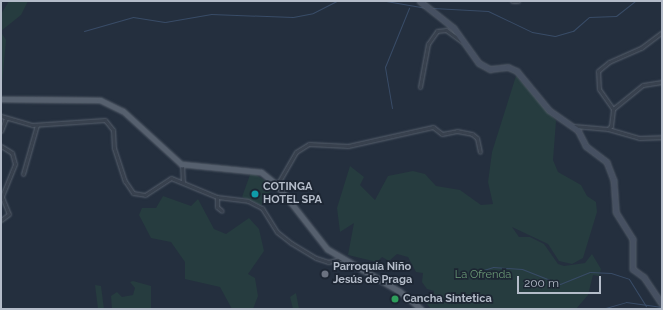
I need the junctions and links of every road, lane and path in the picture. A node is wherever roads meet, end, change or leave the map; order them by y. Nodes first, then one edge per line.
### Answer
1 (420, 1) edge
2 (512, 1) edge
3 (518, 1) edge
4 (662, 32) edge
5 (464, 43) junction
6 (662, 82) edge
7 (420, 87) dead end
8 (1, 99) edge
9 (613, 109) junction
10 (1, 116) edge
11 (6, 118) junction
12 (37, 125) junction
13 (574, 126) junction
14 (608, 129) junction
15 (1, 131) edge
16 (662, 137) edge
17 (1, 146) edge
18 (480, 152) dead end
19 (182, 164) junction
20 (23, 174) dead end
21 (183, 182) junction
22 (277, 185) junction
23 (217, 197) junction
24 (222, 211) dead end
25 (1, 220) edge
26 (341, 259) junction
27 (662, 304) edge
28 (421, 309) edge

1 - 5 street
2 - 3 street
4 - 9 street
5 - 7 street
5 - 13 street
6 - 9 street
8 - 19 main road
9 - 14 street
10 - 11 street
11 - 12 street
11 - 15 street
12 - 20 street
12 - 21 street
13 - 14 street
13 - 27 street
14 - 16 street
17 - 25 street
18 - 22 street
19 - 21 street
19 - 22 main road
21 - 23 street
22 - 26 main road
23 - 24 street
23 - 26 street
26 - 28 main road

